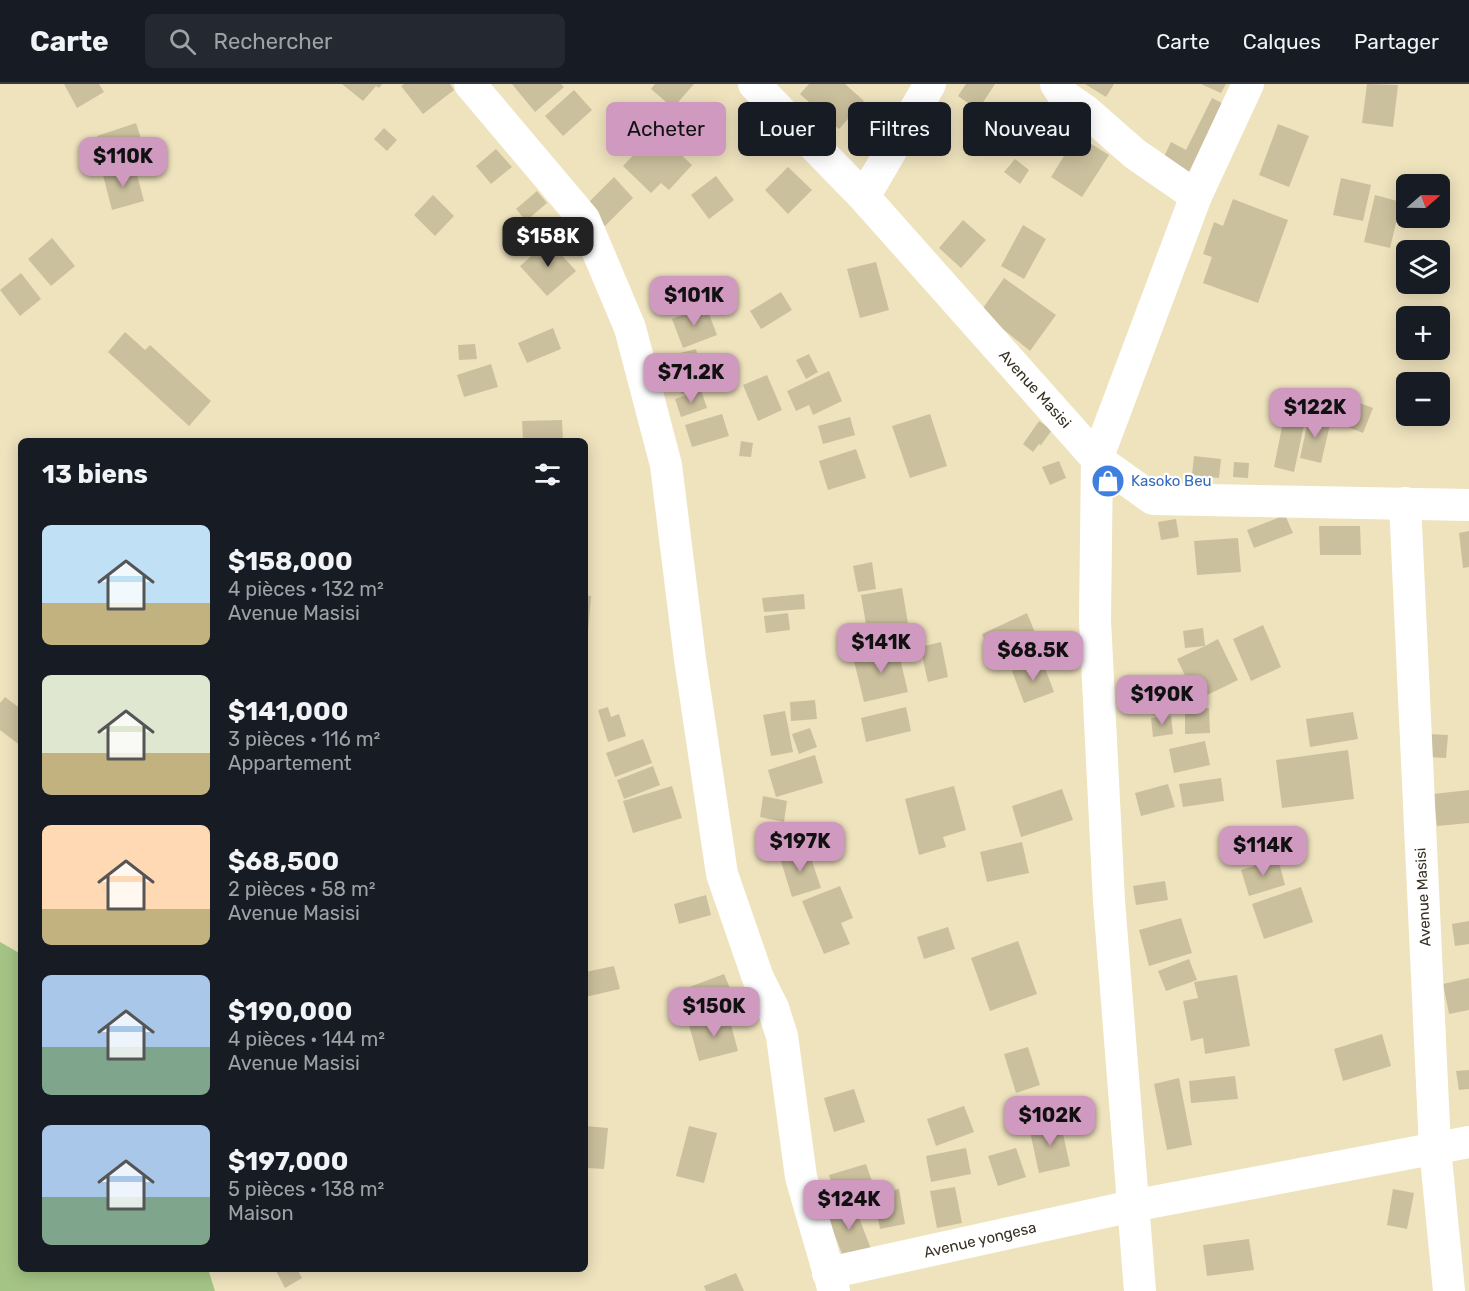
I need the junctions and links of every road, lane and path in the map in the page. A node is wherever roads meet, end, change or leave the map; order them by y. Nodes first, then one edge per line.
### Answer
1 (470, 84) edge
2 (754, 84) edge
3 (930, 84) edge
4 (1056, 84) edge
5 (1248, 84) edge
6 (864, 196) junction
7 (1196, 196) junction
8 (1097, 459) junction
9 (1405, 503) junction
10 (1469, 505) edge
11 (1469, 1142) edge
12 (1435, 1148) junction
13 (1132, 1206) junction
14 (831, 1282) edge
15 (1140, 1291) edge
16 (1449, 1291) edge

1 - 14 street
2 - 6 street, Avenue Masisi
3 - 6 street
4 - 7 street
5 - 7 street
6 - 8 street, Avenue Masisi
7 - 8 street
8 - 9 street, Avenue Masisi
8 - 13 street
9 - 10 street, Avenue Masisi
9 - 12 street, Avenue Masisi
11 - 12 street, Avenue yongesa
12 - 13 street, Avenue yongesa
12 - 16 street, Avenue Masisi
13 - 14 street, Avenue yongesa
13 - 15 street

